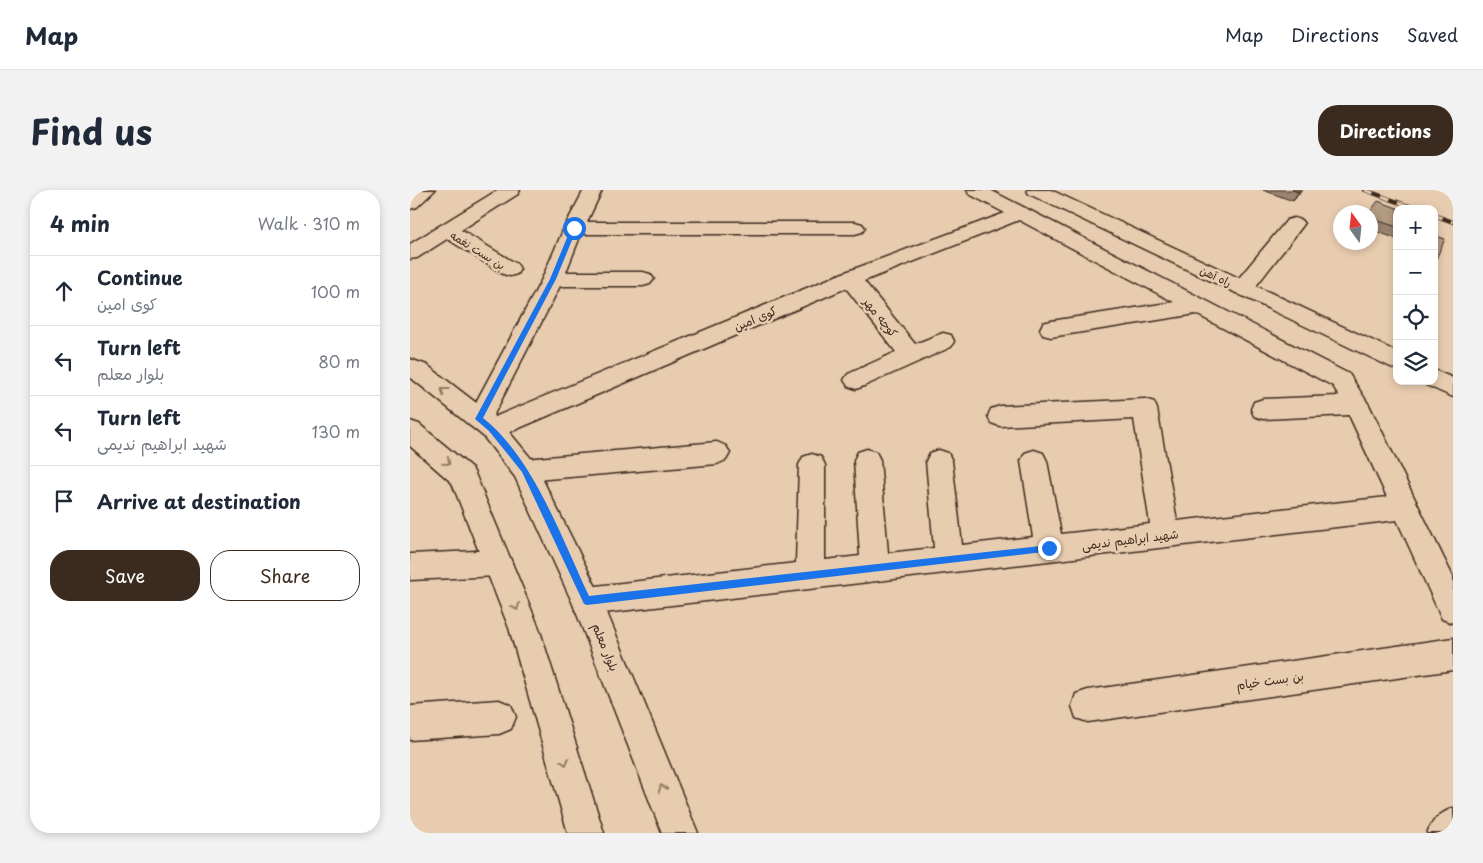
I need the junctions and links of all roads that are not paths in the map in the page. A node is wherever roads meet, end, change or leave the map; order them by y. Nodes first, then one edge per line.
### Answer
1 (426, 190) edge
2 (511, 190) edge
3 (593, 190) edge
4 (976, 190) edge
5 (1036, 190) edge
6 (410, 203) edge
7 (1022, 213) junction
8 (1294, 224) dead end
9 (574, 228) junction
10 (855, 228) dead end
11 (447, 230) junction
12 (410, 253) edge
13 (510, 269) dead end
14 (850, 278) junction
15 (553, 279) junction
16 (643, 279) dead end
17 (1243, 288) junction
18 (1198, 306) junction
19 (1051, 329) dead end
20 (943, 342) dead end
21 (912, 356) junction
22 (1393, 360) edge
23 (410, 368) edge
24 (856, 380) dead end
25 (1438, 381) edge
26 (1453, 388) edge
27 (1357, 405) junction
28 (1263, 408) dead end
29 (1000, 416) dead end
30 (485, 424) junction
31 (410, 431) edge
32 (718, 453) dead end
33 (867, 460) dead end
34 (939, 461) dead end
35 (1034, 461) dead end
36 (812, 465) dead end
37 (525, 470) junction
38 (1405, 507) junction
39 (1166, 535) junction
40 (1049, 548) junction
41 (949, 559) junction
42 (498, 563) junction
43 (410, 567) edge
44 (875, 568) junction
45 (810, 575) junction
46 (587, 601) junction
47 (1453, 609) edge
48 (1453, 654) edge
49 (1088, 706) dead end
50 (499, 716) dead end
51 (410, 723) edge
52 (1453, 826) edge
53 (586, 833) edge
54 (680, 833) edge
55 (1445, 833) edge

1 - 6 street
2 - 11 street
3 - 9 street
4 - 7 street
5 - 17 street, راه آهن
7 - 14 street, کوی امین
7 - 18 street
8 - 17 street
9 - 10 street
9 - 15 street
11 - 12 street
11 - 13 street, بن بست نغمه
14 - 21 street, کوچه مهر
14 - 30 street, کوی امین
15 - 16 street
15 - 30 street
17 - 22 street, راه آهن
18 - 19 street
18 - 27 street
20 - 21 street
21 - 24 street
30 -> 23 street, بلوار معلم
25 - 26 street
27 - 28 street
27 - 38 street
29 - 39 street
30 - 37 street, بلوار معلم
31 -> 42 street
32 - 37 street
33 - 44 street
34 - 41 street
35 - 40 street
36 - 45 street
37 - 46 street, بلوار معلم
38 - 39 street, شهید ابراهیم ندیمی
38 - 47 street
39 - 40 street, شهید ابراهیم ندیمی
40 - 41 street, شهید ابراهیم ندیمی
41 - 44 street, شهید ابراهیم ندیمی
42 - 43 street
42 -> 53 street
44 - 45 street, شهید ابراهیم ندیمی
45 - 46 street, شهید ابراهیم ندیمی
54 -> 46 street, بلوار معلم
48 - 49 street, بن بست خیام
50 - 51 street
52 - 55 street

